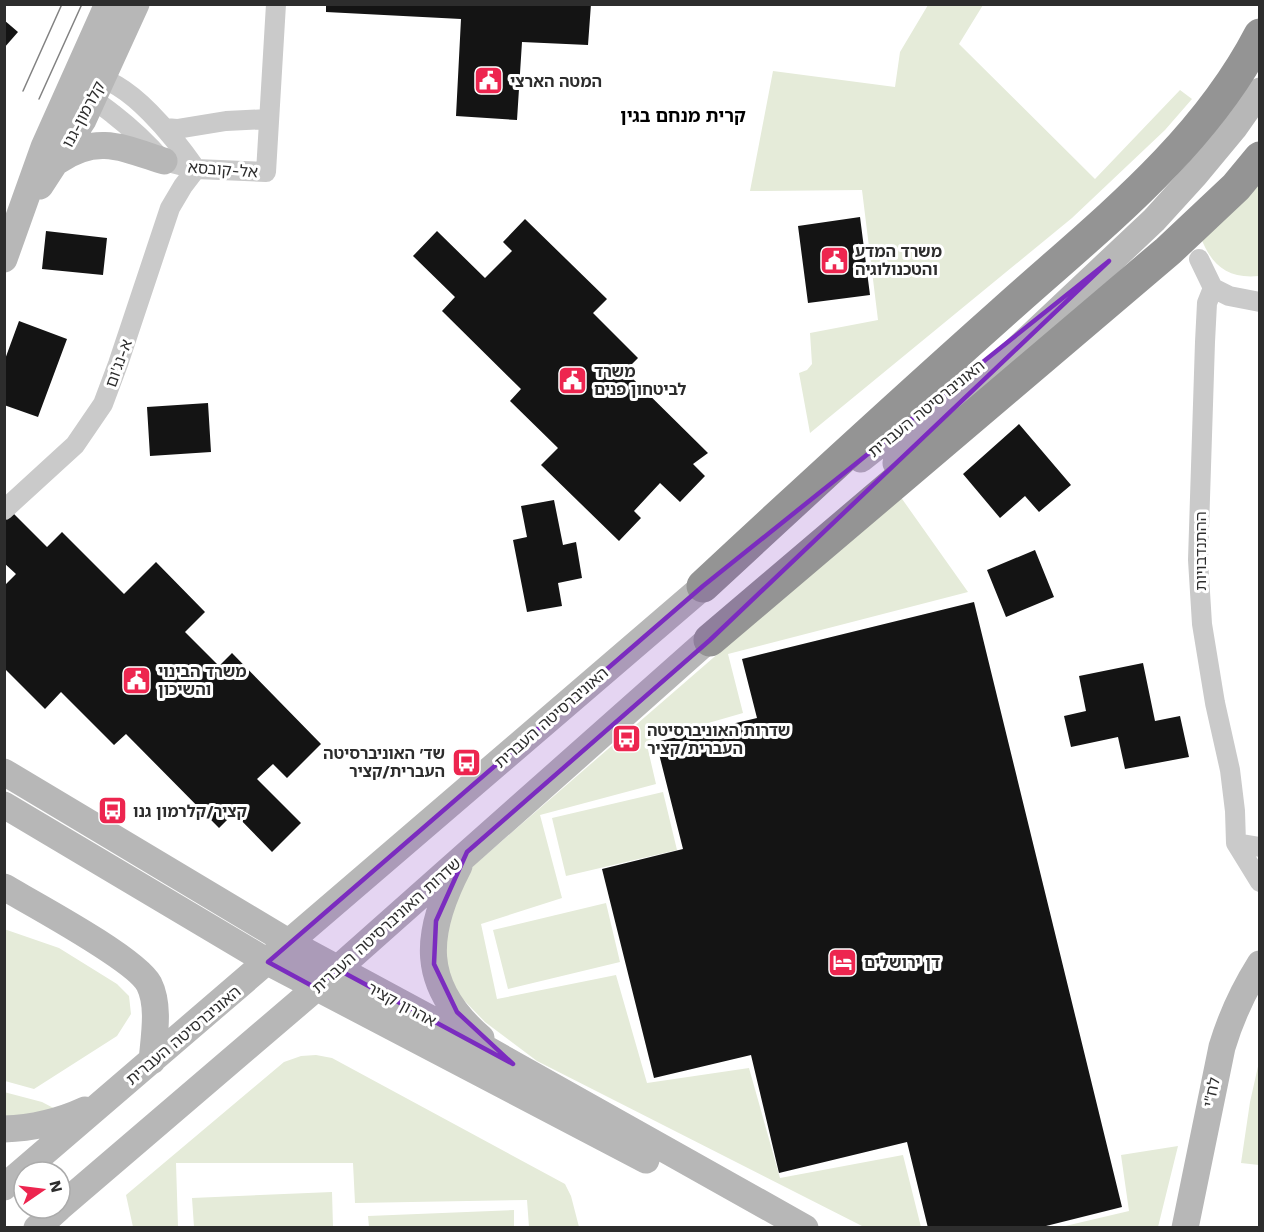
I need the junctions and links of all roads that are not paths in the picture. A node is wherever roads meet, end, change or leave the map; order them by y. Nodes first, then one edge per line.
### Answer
1 (108, 4) edge
2 (136, 4) edge
3 (276, 4) edge
4 (1260, 35) edge
5 (76, 77) junction
6 (97, 89) junction
7 (1260, 91) edge
8 (269, 119) junction
9 (165, 128) junction
10 (1260, 158) edge
11 (164, 161) junction
12 (57, 162) junction
13 (196, 169) junction
14 (183, 186) junction
15 (19, 216) junction
16 (1183, 255) junction
17 (4, 259) edge
18 (1109, 261) junction
19 (1213, 288) junction
20 (1260, 302) edge
21 (4, 510) edge
22 (703, 586) junction
23 (710, 640) junction
24 (4, 772) edge
25 (4, 804) edge
26 (1236, 843) junction
27 (1260, 847) edge
28 (467, 852) junction
29 (1260, 882) edge
30 (4, 887) edge
31 (290, 943) junction
32 (268, 962) junction
33 (1260, 964) edge
34 (337, 969) junction
35 (316, 988) junction
36 (152, 1061) junction
37 (513, 1064) junction
38 (113, 1095) junction
39 (4, 1129) edge
40 (8, 1189) edge
41 (72, 1197) edge
42 (768, 1227) edge
43 (805, 1227) edge
44 (1185, 1227) edge

1 - 5 main road, קלרמון-גנו
2 - 6 main road, קלרמון-גנו
3 - 8 street, אל-קובסא
4 - 22 highway
5 - 6 street
5 - 15 main road, קלרמון-גנו
6 - 9 street
6 - 11 street
6 - 12 main road, קלרמון-גנו
7 - 18 main road, האוניברסיטה העברית
8 - 9 street
8 - 13 street, אל-קובסא
9 - 13 street
10 - 16 highway
11 - 12 main road
11 - 13 street, אל-קובסא
11 - 14 street
12 - 15 main road, קלרמון-גנו
13 - 14 street, א-נג'ום
14 - 21 street, א-נג'ום
15 - 17 main road, קלרמון-גנו
16 - 19 street
16 - 23 highway
18 - 22 main road, האוניברסיטה העברית
18 - 23 main road, האוניברסיטה העברית
19 - 20 street
19 - 26 street, ההתנדבויות
22 - 31 main road, האוניברסיטה העברית
23 - 28 main road, שדרות האוניברסיטה העברית
24 - 31 main road, אהרון קציר
25 - 32 main road, אהרון קציר
26 - 27 street
26 - 29 street
28 - 34 main road, שדרות האוניברסיטה העברית
28 - 37 main road
30 - 36 main road
31 - 32 main road, האוניברסיטה העברית
31 - 34 main road, אהרון קציר
32 - 35 main road, אהרון קציר
32 - 36 main road, האוניברסיטה העברית
33 - 44 main road, לח"י
34 - 35 main road, שדרות האוניברסיטה העברית
34 - 37 main road, אהרון קציר
35 - 41 main road, שדרות האוניברסיטה העברית
35 - 42 main road, אהרון קציר
36 - 38 main road, האוניברסיטה העברית
37 - 43 main road, אהרון קציר
38 - 39 main road
38 - 40 main road, האוניברסיטה העברית

